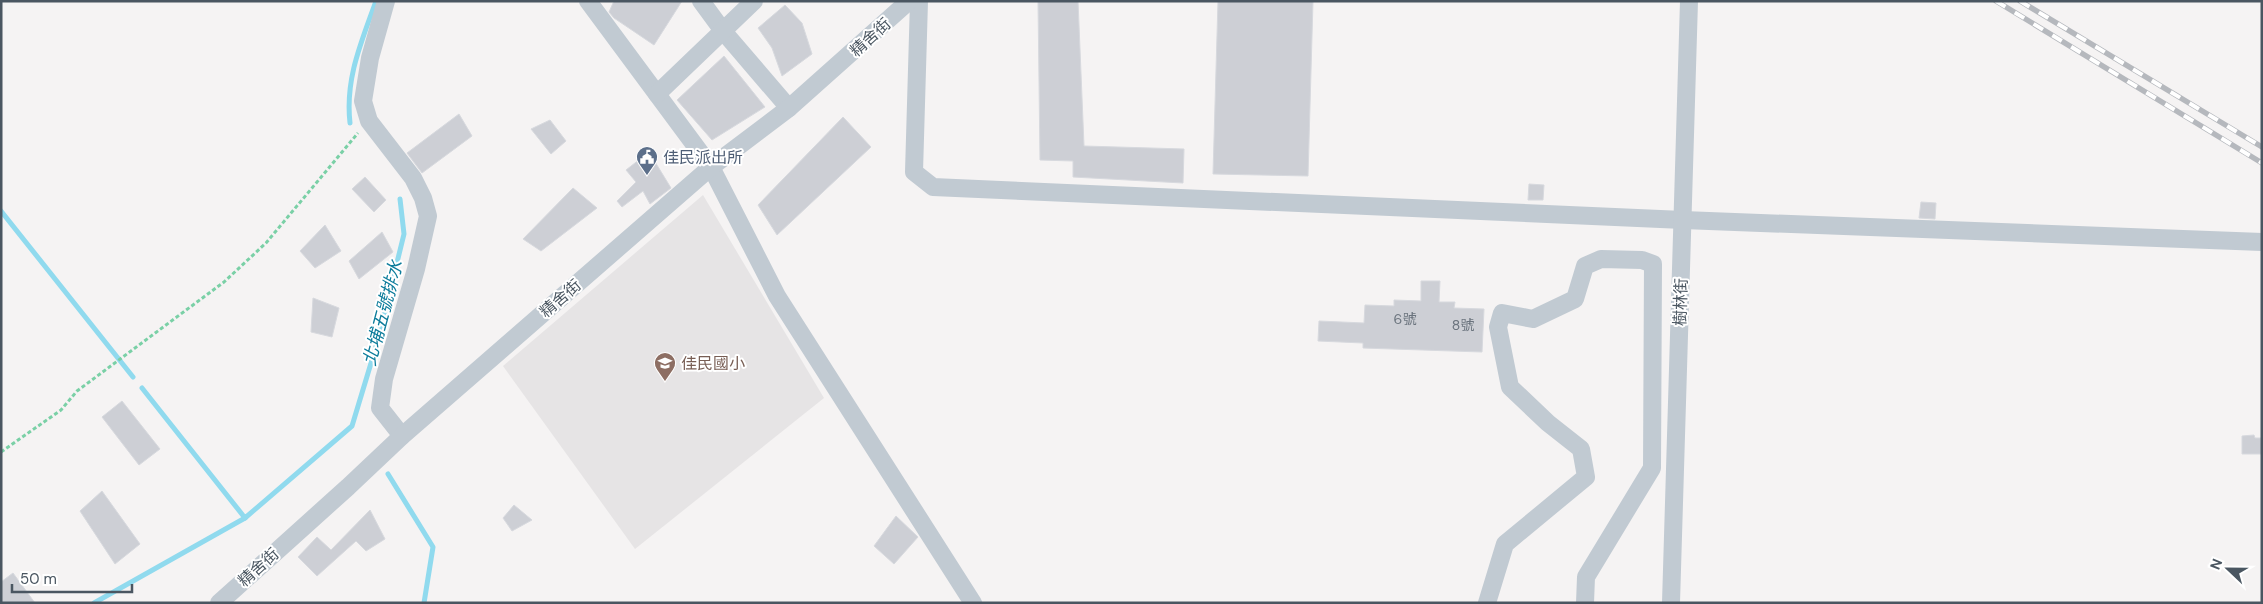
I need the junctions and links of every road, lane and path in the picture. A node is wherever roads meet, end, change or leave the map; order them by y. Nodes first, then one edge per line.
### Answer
1 (386, 1) edge
2 (588, 1) edge
3 (701, 1) edge
4 (754, 1) edge
5 (909, 1) edge
6 (919, 1) edge
7 (1690, 1) edge
8 (723, 31) junction
9 (657, 94) junction
10 (790, 108) junction
11 (369, 121) junction
12 (711, 166) junction
13 (1683, 220) junction
14 (2262, 242) edge
15 (402, 436) junction
16 (1, 452) edge
17 (218, 603) edge
18 (973, 603) edge
19 (1487, 603) edge
20 (1585, 603) edge
21 (1671, 603) edge

1 - 11 street
2 - 9 street
3 - 8 street
4 - 8 street
5 - 10 street, 精舍街
6 - 13 street
7 - 13 street, 樹林街
8 - 9 street
8 - 10 street
9 - 12 street
10 - 12 street, 精舍街
11 - 15 street
11 - 16 path
12 - 15 street, 精舍街
12 - 18 street
13 - 14 street
13 - 21 street, 樹林街
15 - 17 street, 精舍街
19 - 20 street

